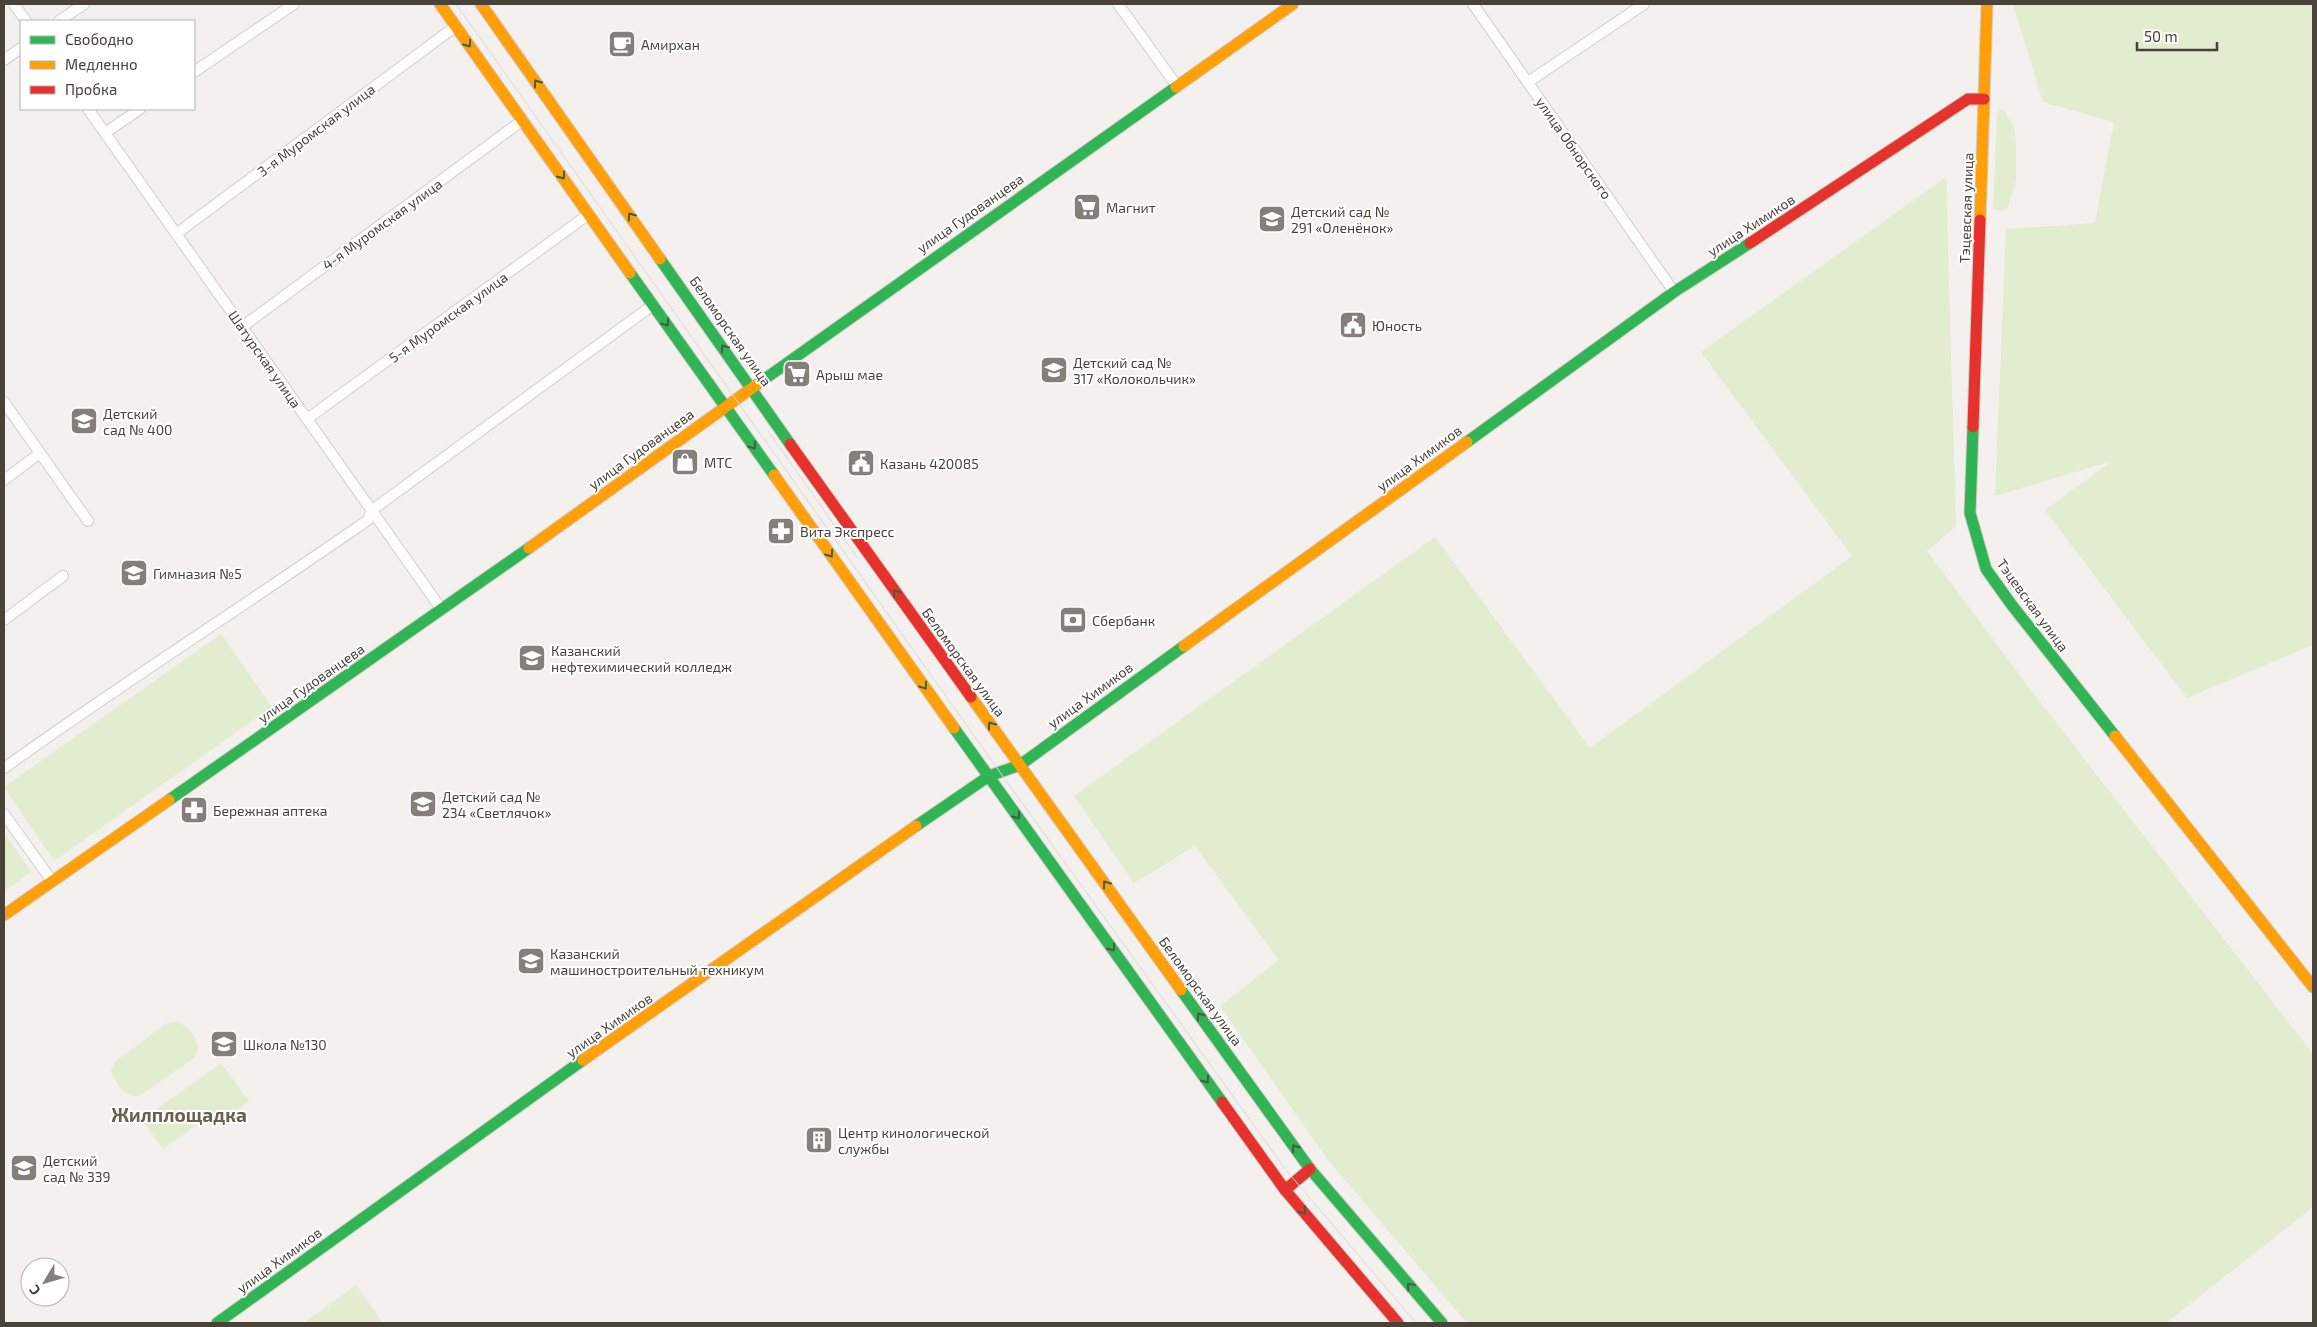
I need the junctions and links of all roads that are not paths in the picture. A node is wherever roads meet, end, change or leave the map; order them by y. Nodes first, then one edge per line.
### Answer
1 (14, 4) edge
2 (84, 4) edge
3 (294, 4) edge
4 (440, 4) edge
5 (481, 4) edge
6 (1118, 4) edge
7 (1293, 4) edge
8 (1473, 4) edge
9 (1644, 4) edge
10 (1987, 4) edge
11 (25, 20) edge
12 (60, 20) edge
13 (456, 26) junction
14 (20, 49) edge
15 (4, 60) edge
16 (195, 71) edge
17 (1528, 82) junction
18 (1177, 86) junction
19 (1984, 99) junction
20 (89, 110) edge
21 (139, 110) edge
22 (523, 120) junction
23 (105, 133) junction
24 (589, 214) junction
25 (176, 234) junction
26 (1674, 292) junction
27 (653, 305) junction
28 (242, 327) junction
29 (753, 388) junction
30 (4, 402) edge
31 (725, 407) junction
32 (307, 419) junction
33 (40, 453) junction
34 (4, 480) edge
35 (372, 510) junction
36 (88, 521) dead end
37 (63, 576) dead end
38 (442, 610) junction
39 (4, 620) edge
40 (1020, 764) junction
41 (4, 768) edge
42 (989, 776) junction
43 (4, 814) edge
44 (52, 882) junction
45 (4, 915) edge
46 (2313, 988) edge
47 (1310, 1169) junction
48 (1285, 1190) junction
49 (217, 1323) edge
50 (1398, 1323) edge
51 (1442, 1323) edge

1 - 11 street
2 - 12 street
3 - 16 street
4 - 13 main road
29 -> 5 main road, Беломорская улица
6 - 18 street
7 - 18 main road, улица Гудованцева
8 - 17 street, улица Обнорского
9 - 17 street
10 - 19 main road, Тэцевская улица
13 -> 22 main road
13 - 25 street, 3-я Муромская улица
14 - 15 street
17 - 26 street, улица Обнорского
18 - 29 main road, улица Гудованцева
19 - 26 main road, улица Химиков
19 - 46 main road, Тэцевская улица
20 - 23 street, Шатурская улица
21 - 23 street
22 -> 24 main road
22 - 28 street, 4-я Муромская улица
23 - 25 street, Шатурская улица
24 - 27 main road
24 - 32 street, 5-я Муромская улица
25 - 28 street, Шатурская улица
26 - 40 main road, улица Химиков
27 -> 31 main road
27 - 35 street
28 - 32 street, Шатурская улица
29 - 31 main road, улица Гудованцева
40 -> 29 main road, Беломорская улица
30 - 33 street
31 - 38 main road, улица Гудованцева
31 -> 42 main road
32 - 35 street, Шатурская улица
33 - 34 street
33 - 36 street
35 - 38 street, Шатурская улица
35 - 41 street
37 - 39 street
38 - 44 main road, улица Гудованцева
40 - 42 main road, улица Химиков
47 -> 40 main road, Беломорская улица
42 -> 48 main road
42 - 49 main road, улица Химиков
43 - 44 street
44 - 45 main road, улица Гудованцева
47 - 48 main road
51 -> 47 main road, Беломорская улица
48 -> 50 main road

